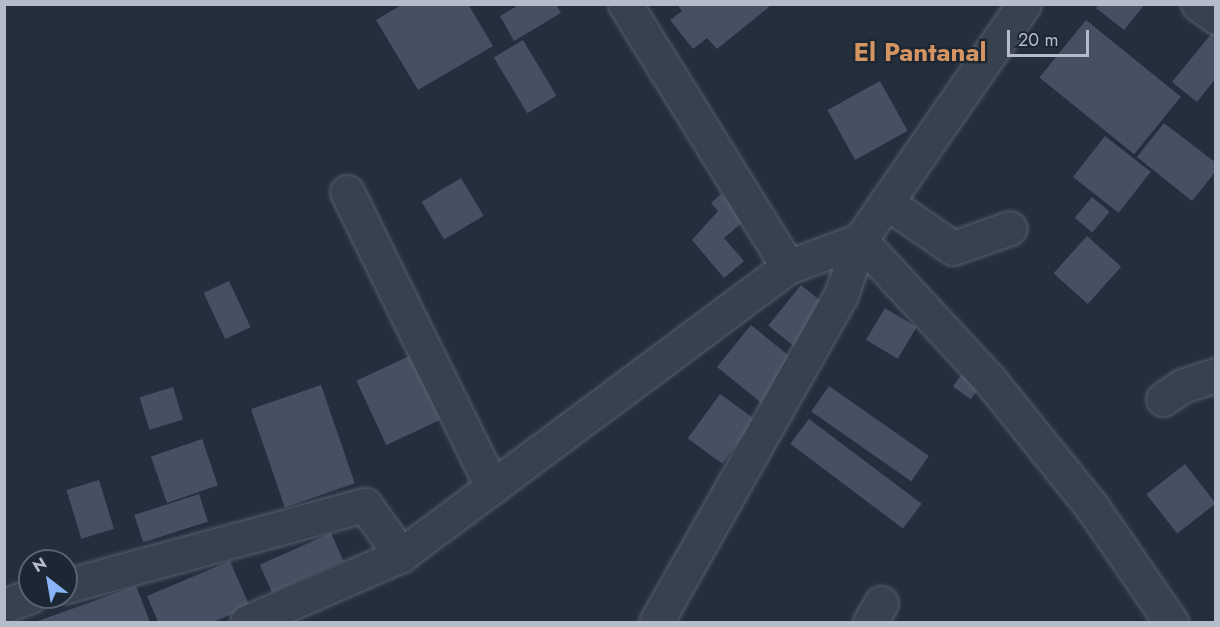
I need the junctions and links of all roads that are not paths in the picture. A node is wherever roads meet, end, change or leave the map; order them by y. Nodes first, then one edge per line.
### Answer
1 (625, 4) edge
2 (1024, 4) edge
3 (1198, 4) edge
4 (1215, 17) edge
5 (347, 192) dead end
6 (886, 202) junction
7 (1010, 228) dead end
8 (860, 240) junction
9 (788, 267) junction
10 (1215, 375) edge
11 (1162, 399) dead end
12 (492, 487) junction
13 (401, 555) junction
14 (78, 583) edge
15 (247, 622) edge
16 (656, 622) edge
17 (1170, 622) edge

1 - 9 street
2 - 6 street
3 - 4 street
5 - 12 street
6 - 7 street
6 - 8 street
8 - 9 street
8 - 16 street
8 - 17 street
9 - 12 street
10 - 11 street
12 - 13 street
13 - 14 street
13 - 15 street

